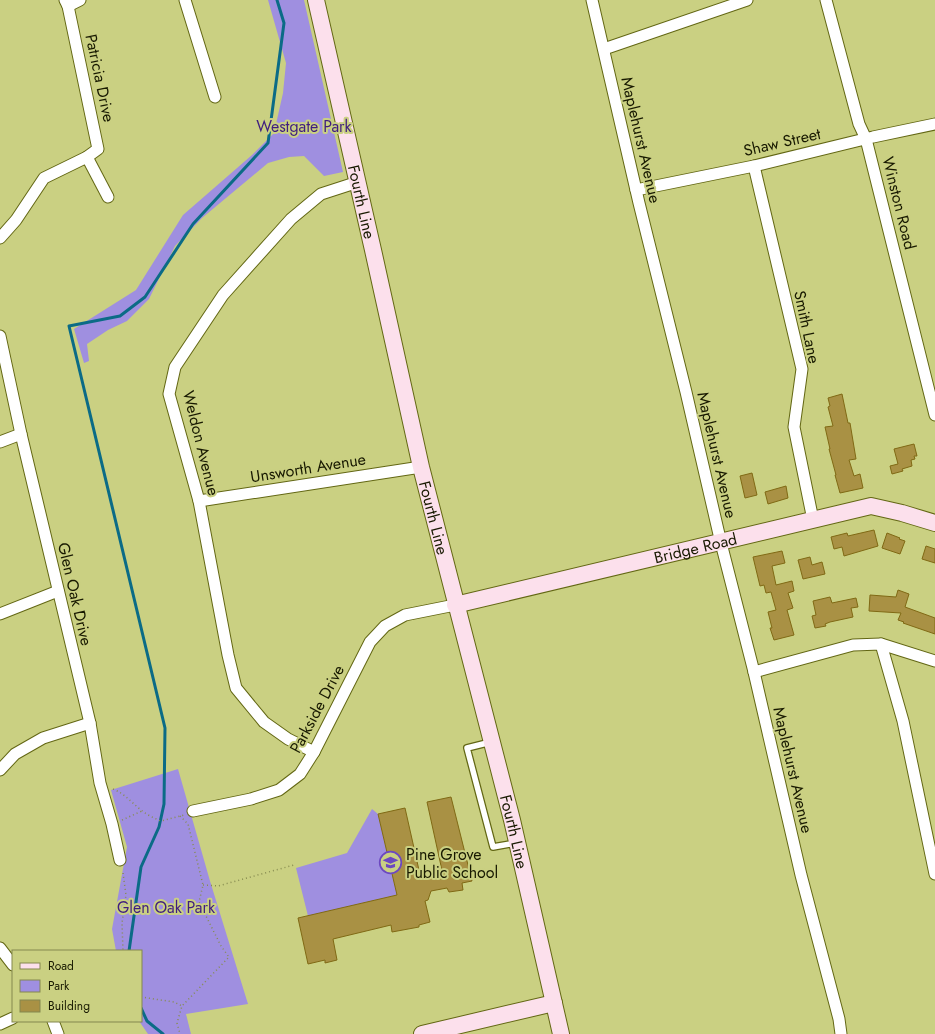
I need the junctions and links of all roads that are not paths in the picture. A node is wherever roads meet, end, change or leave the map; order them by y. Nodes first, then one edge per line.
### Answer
1 (80, 0) edge
2 (185, 0) edge
3 (316, 0) edge
4 (592, 0) edge
5 (747, 0) edge
6 (826, 0) edge
7 (67, 3) edge
8 (604, 49) junction
9 (215, 97) dead end
10 (935, 124) edge
11 (866, 139) junction
12 (87, 157) junction
13 (754, 166) junction
14 (358, 182) junction
15 (636, 190) junction
16 (108, 197) dead end
17 (0, 238) edge
18 (0, 336) edge
19 (935, 415) edge
20 (21, 434) junction
21 (0, 442) edge
22 (421, 467) junction
23 (199, 501) junction
24 (813, 520) junction
25 (935, 523) edge
26 (721, 543) junction
27 (58, 591) junction
28 (455, 605) junction
29 (0, 614) edge
30 (881, 644) junction
31 (935, 661) edge
32 (754, 672) junction
33 (90, 722) junction
34 (491, 742) junction
35 (314, 752) junction
36 (0, 770) edge
37 (193, 811) road end
38 (517, 843) junction
39 (120, 860) dead end
40 (935, 874) edge
41 (0, 948) edge
42 (12, 963) edge
43 (554, 1003) junction
44 (12, 1018) edge
45 (53, 1022) edge
46 (0, 1024) edge
47 (58, 1034) edge
48 (422, 1034) edge
49 (561, 1034) edge
50 (841, 1034) edge

1 - 7 street
2 - 9 street
3 - 14 street, Fourth Line
4 - 8 street, Maplehurst Avenue
5 - 8 street
6 - 11 street, Winston Road
7 - 12 street, Patricia Drive
8 - 15 street, Maplehurst Avenue
10 - 11 street, Shaw Street
11 - 13 street, Shaw Street
11 - 19 street, Winston Road
12 - 16 street
12 - 17 street, Patricia Drive
13 - 15 street, Shaw Street
13 - 24 street, Smith Lane
14 - 22 street, Fourth Line
14 - 23 street, Weldon Avenue
15 - 26 street, Maplehurst Avenue
18 - 20 street, Glen Oak Drive
20 - 21 street
20 - 27 street, Glen Oak Drive
22 - 23 street, Unsworth Avenue
22 - 28 street, Fourth Line
23 - 35 street, Weldon Avenue
24 - 25 street, Bridge Road
24 - 26 street, Bridge Road
26 - 28 street, Bridge Road
26 - 32 street, Maplehurst Avenue
27 - 29 street
27 - 33 street, Glen Oak Drive
28 - 34 street, Fourth Line
28 - 35 street, Parkside Drive
30 - 31 street
30 - 32 street
30 - 40 street
32 - 50 street, Maplehurst Avenue
33 - 36 street
33 - 39 street, Glen Oak Drive
34 - 38 street, Fourth Line
34 - 38 lane
35 - 37 street, Parkside Drive
38 - 43 street, Fourth Line
41 - 42 street
43 - 48 street
43 - 49 street, Fourth Line
44 - 46 street
45 - 47 street

